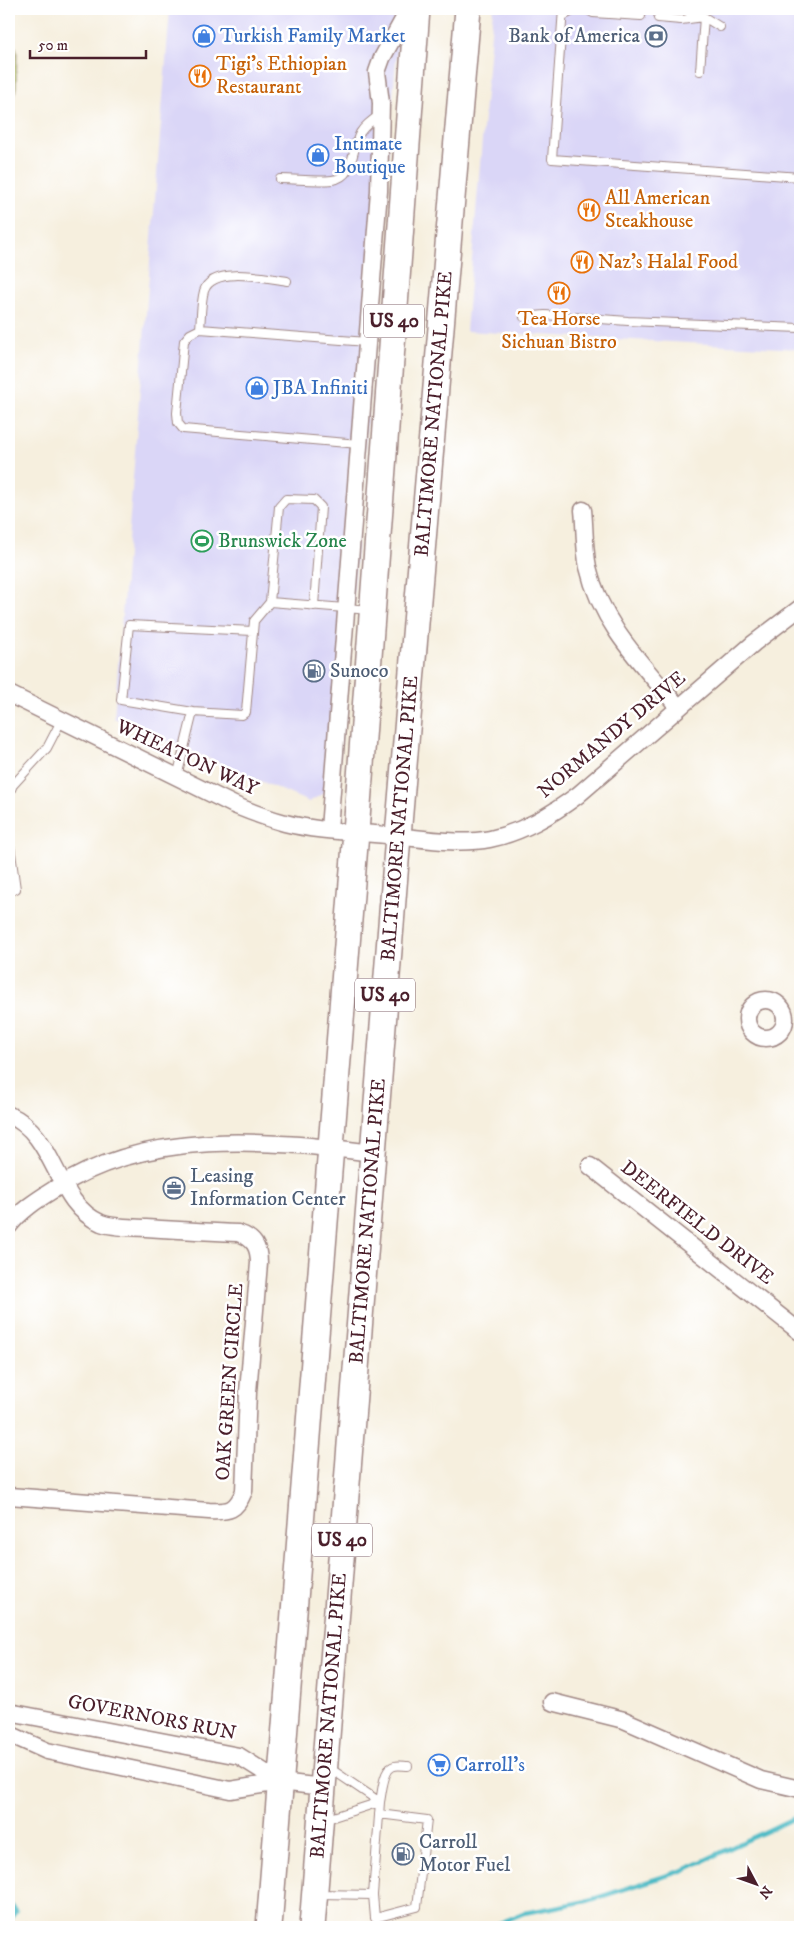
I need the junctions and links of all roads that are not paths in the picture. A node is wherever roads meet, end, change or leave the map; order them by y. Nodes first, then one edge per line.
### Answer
1 (409, 9) edge
2 (417, 9) edge
3 (468, 9) edge
4 (576, 9) edge
5 (586, 9) edge
6 (681, 9) edge
7 (563, 12) edge
8 (641, 16) dead end
9 (704, 17) junction
10 (658, 18) dead end
11 (720, 27) dead end
12 (700, 71) dead end
13 (380, 115) junction
14 (800, 177) edge
15 (280, 179) dead end
16 (287, 281) dead end
17 (524, 317) dead end
18 (800, 328) edge
19 (200, 329) junction
20 (368, 342) junction
21 (359, 444) junction
22 (583, 510) dead end
23 (270, 602) junction
24 (314, 606) junction
25 (346, 608) junction
26 (800, 608) edge
27 (372, 610) junction
28 (253, 631) junction
29 (9, 694) edge
30 (679, 708) junction
31 (193, 712) junction
32 (61, 721) junction
33 (177, 777) junction
34 (9, 794) edge
35 (329, 829) junction
36 (356, 832) junction
37 (398, 836) junction
38 (9, 839) edge
39 (9, 892) edge
40 (9, 1115) edge
41 (331, 1148) junction
42 (373, 1153) junction
43 (590, 1166) dead end
44 (63, 1183) junction
45 (9, 1226) edge
46 (800, 1332) edge
47 (9, 1496) edge
48 (552, 1702) dead end
49 (9, 1712) edge
50 (9, 1734) edge
51 (408, 1766) dead end
52 (324, 1776) junction
53 (280, 1782) junction
54 (800, 1789) edge
55 (380, 1802) junction
56 (379, 1814) junction
57 (320, 1822) junction
58 (314, 1894) junction
59 (373, 1895) junction
60 (269, 1927) edge
61 (312, 1927) edge

1 - 13 street
2 - 27 main road, BALTIMORE NATIONAL PIKE / US 40
3 - 37 main road, BALTIMORE NATIONAL PIKE / US 40
4 - 7 lane
5 - 8 lane
6 - 9 lane
7 - 14 lane
9 - 10 lane
9 - 11 lane
9 - 12 lane
13 - 15 lane
13 - 20 street
16 - 19 lane
17 - 18 lane
19 - 20 lane
19 - 21 lane
20 - 21 street
21 - 25 street
22 - 30 street
23 - 24 lane
23 - 24 lane
23 - 28 lane
24 - 25 lane
25 - 27 lane
25 - 35 street
26 - 30 street, NORMANDY DRIVE
27 - 36 main road, BALTIMORE NATIONAL PIKE / US 40
28 - 31 lane
28 - 31 lane
29 - 32 street, WHEATON WAY
30 - 37 street, NORMANDY DRIVE
31 - 33 lane
32 - 33 street, WHEATON WAY
32 - 34 lane
33 - 35 street, WHEATON WAY
35 - 36 street, WHEATON WAY
36 - 37 street, NORMANDY DRIVE
36 - 41 main road, BALTIMORE NATIONAL PIKE / US 40
37 - 42 main road, BALTIMORE NATIONAL PIKE / US 40
38 - 39 lane
40 - 44 street
41 - 42 street
41 - 44 street
41 - 53 main road, BALTIMORE NATIONAL PIKE / US 40
42 - 52 main road, BALTIMORE NATIONAL PIKE / US 40
43 - 46 street, DEERFIELD DRIVE
44 - 45 street
44 - 47 street, OAK GREEN CIRCLE
48 - 54 street
49 - 53 street, GOVERNORS RUN
50 - 53 street, GOVERNORS RUN
51 - 55 lane
52 - 53 street, GOVERNORS RUN
52 - 55 lane
52 - 57 main road, BALTIMORE NATIONAL PIKE / US 40
53 - 60 main road, BALTIMORE NATIONAL PIKE / US 40
55 - 56 lane
55 - 57 lane
56 - 59 lane
56 - 59 lane
57 - 58 main road, BALTIMORE NATIONAL PIKE / US 40
58 - 59 lane
58 - 61 main road, BALTIMORE NATIONAL PIKE / US 40

